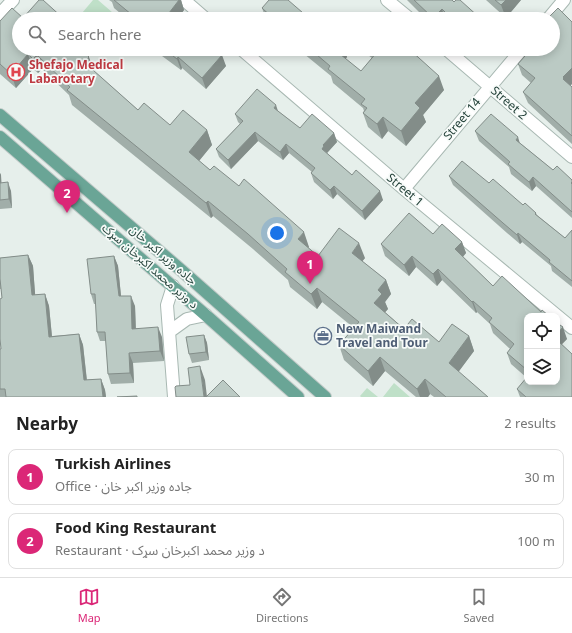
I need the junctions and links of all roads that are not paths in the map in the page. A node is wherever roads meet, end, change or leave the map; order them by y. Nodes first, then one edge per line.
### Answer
1 (13, 0) edge
2 (184, 0) edge
3 (387, 0) edge
4 (566, 2) edge
5 (198, 12) edge
6 (402, 12) edge
7 (555, 12) edge
8 (0, 14) edge
9 (249, 56) edge
10 (454, 56) edge
11 (516, 56) edge
12 (490, 86) junction
13 (0, 115) edge
14 (0, 137) edge
15 (572, 157) edge
16 (404, 189) junction
17 (173, 286) junction
18 (206, 315) junction
19 (572, 328) edge
20 (169, 332) junction
21 (174, 397) edge
22 (298, 397) edge
23 (325, 397) edge

1 - 8 street
2 - 5 street
3 - 6 street
4 - 7 street
9 - 16 street, Street 1
10 - 12 street, Street 2
11 - 12 street, Street 14
12 - 15 street, Street 2
12 - 16 street, Street 14
13 - 23 main road, جاده وزیر اکبر خان
14 - 17 main road, د وزیر محمد اکبرخان سړک
16 - 19 street, Street 1
17 - 18 main road, د وزیر محمد اکبرخان سړک
17 - 20 street
18 - 20 street
18 - 22 main road, د وزیر محمد اکبرخان سړک
20 - 21 street

